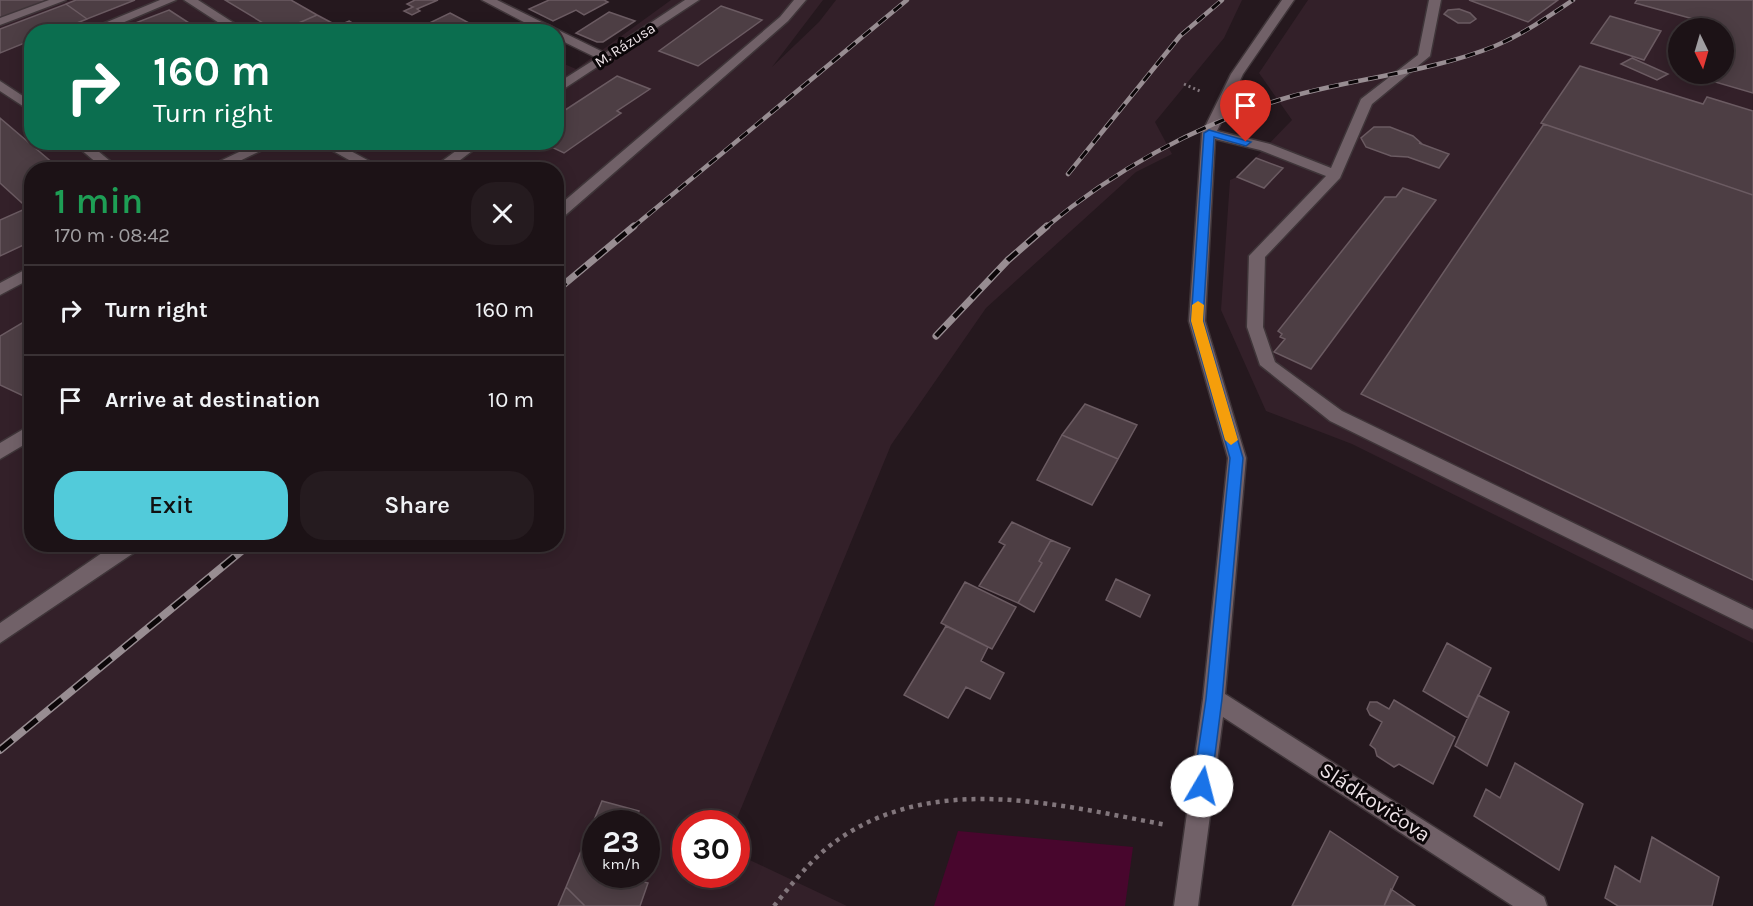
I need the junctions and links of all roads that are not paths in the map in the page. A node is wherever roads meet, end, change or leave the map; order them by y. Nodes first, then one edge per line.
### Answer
1 (60, 0) edge
2 (170, 0) edge
3 (190, 0) edge
4 (488, 0) edge
5 (693, 0) edge
6 (800, 0) edge
7 (1288, 0) edge
8 (1435, 0) edge
9 (0, 22) edge
10 (109, 24) edge
11 (229, 24) edge
12 (538, 24) edge
13 (564, 37) edge
14 (606, 58) junction
15 (0, 85) edge
16 (564, 85) edge
17 (24, 102) edge
18 (1209, 133) junction
19 (88, 150) edge
20 (254, 150) edge
21 (339, 150) edge
22 (466, 150) edge
23 (104, 162) edge
24 (227, 162) edge
25 (363, 162) edge
26 (449, 162) edge
27 (1335, 175) junction
28 (564, 209) edge
29 (24, 276) edge
30 (0, 290) edge
31 (24, 434) edge
32 (8, 439) edge
33 (0, 452) edge
34 (119, 552) edge
35 (1753, 621) edge
36 (0, 634) edge
37 (1214, 699) junction
38 (1186, 906) edge
39 (1535, 906) edge

1 - 9 street
2 - 10 street
3 - 11 street
4 - 12 street
5 - 14 street, M. Rázusa
6 - 28 street
7 - 18 street
8 - 27 street
13 - 14 street
14 - 16 street, M. Rázusa
15 - 17 street
18 - 27 street
18 - 37 street
19 - 23 street
20 - 24 street
21 - 25 street
22 - 26 street
27 - 35 street
29 - 30 street
31 - 32 street
32 - 33 street
34 - 36 street
37 - 38 street
37 - 39 street, Sládkovičova

